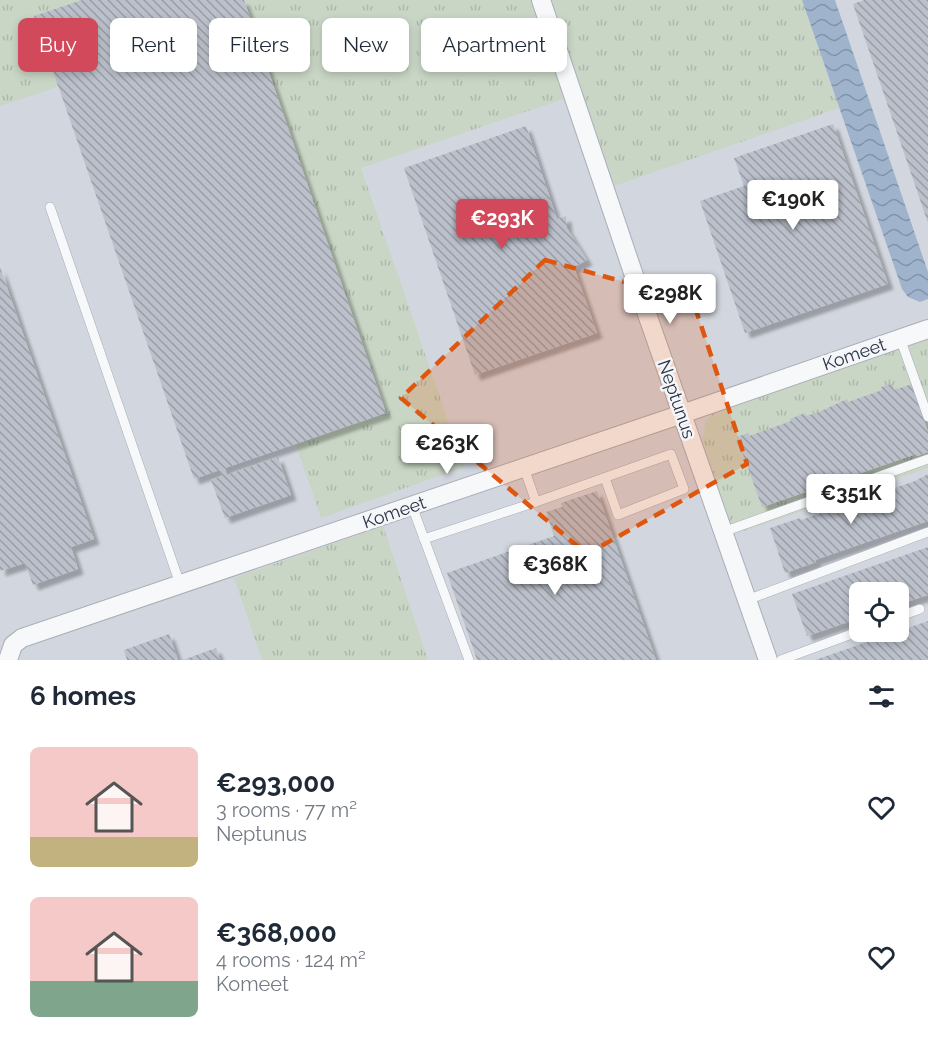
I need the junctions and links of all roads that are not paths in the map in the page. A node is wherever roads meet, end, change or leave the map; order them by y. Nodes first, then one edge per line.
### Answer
1 (541, 0) edge
2 (50, 207) dead end
3 (928, 328) edge
4 (900, 338) junction
5 (682, 414) junction
6 (928, 417) edge
7 (928, 459) edge
8 (524, 468) junction
9 (605, 478) junction
10 (536, 502) junction
11 (412, 506) junction
12 (723, 532) junction
13 (928, 532) edge
14 (424, 539) junction
15 (180, 584) junction
16 (747, 600) junction
17 (920, 609) dead end
18 (909, 613) edge
19 (849, 636) edge
20 (8, 660) edge
21 (469, 660) edge
22 (768, 660) edge
23 (781, 660) edge

1 - 5 street, Neptunus
2 - 15 lane
3 - 4 street, Komeet
4 - 5 street, Komeet
4 - 6 lane
5 - 8 street, Komeet
5 - 12 street, Neptunus
7 - 12 lane
8 - 10 lane
8 - 11 street, Komeet
9 - 9 lane
9 - 10 lane
10 - 14 lane
11 - 14 lane
11 - 15 street, Komeet
12 - 16 street, Neptunus
13 - 16 lane
14 - 21 lane
15 - 20 street, Komeet
16 - 22 street, Neptunus
17 - 18 lane
19 - 23 lane

